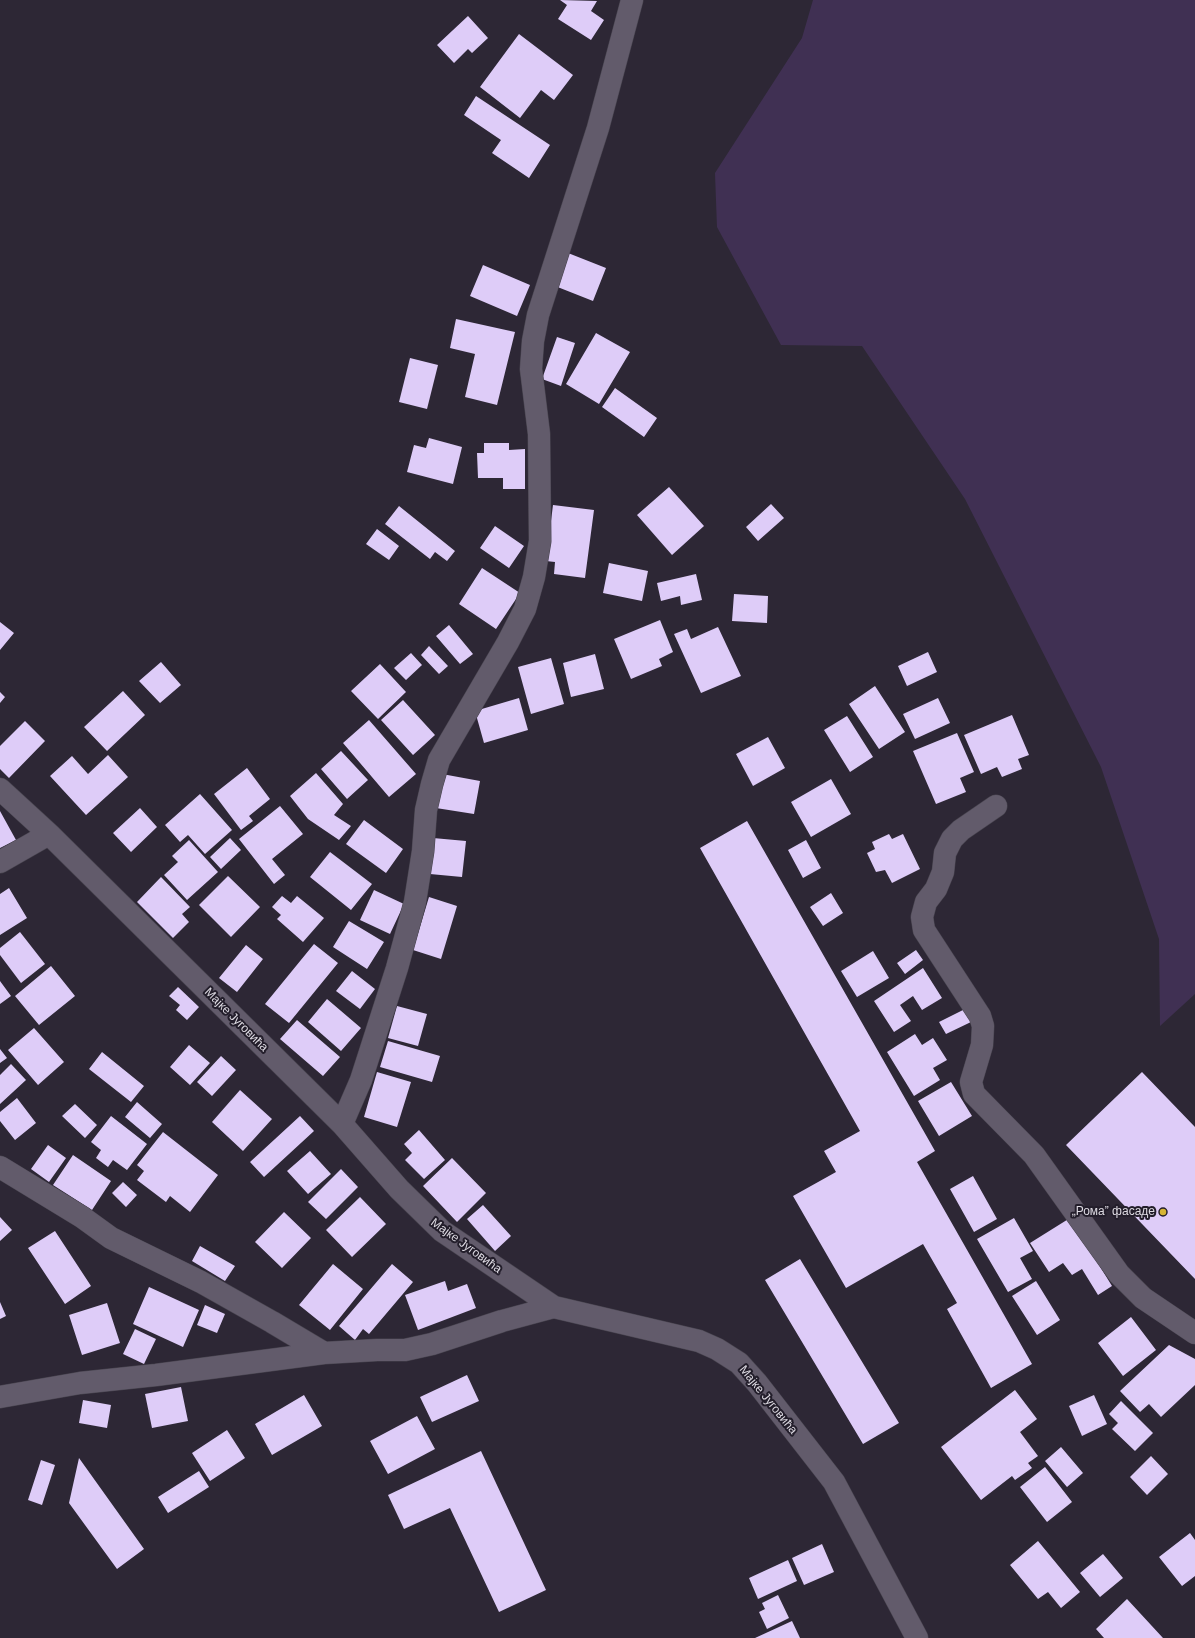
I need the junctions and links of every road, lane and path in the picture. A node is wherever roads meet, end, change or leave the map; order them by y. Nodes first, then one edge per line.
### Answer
1 (632, 0) edge
2 (0, 789) edge
3 (996, 806) dead end
4 (49, 834) junction
5 (0, 862) edge
6 (342, 1124) junction
7 (0, 1167) edge
8 (554, 1307) junction
9 (272, 1322) junction
10 (1195, 1333) edge
11 (324, 1353) junction
12 (262, 1362) junction
13 (0, 1397) edge
14 (916, 1638) edge

1 - 6 street
2 - 4 street, Мајке Југовића
3 - 10 street
4 - 5 street
4 - 6 street, Мајке Југовића
6 - 8 street, Мајке Југовића
7 - 9 street
8 - 11 street
8 - 14 street, Мајке Југовића
9 - 11 street
9 - 12 street
11 - 12 street
12 - 13 street

